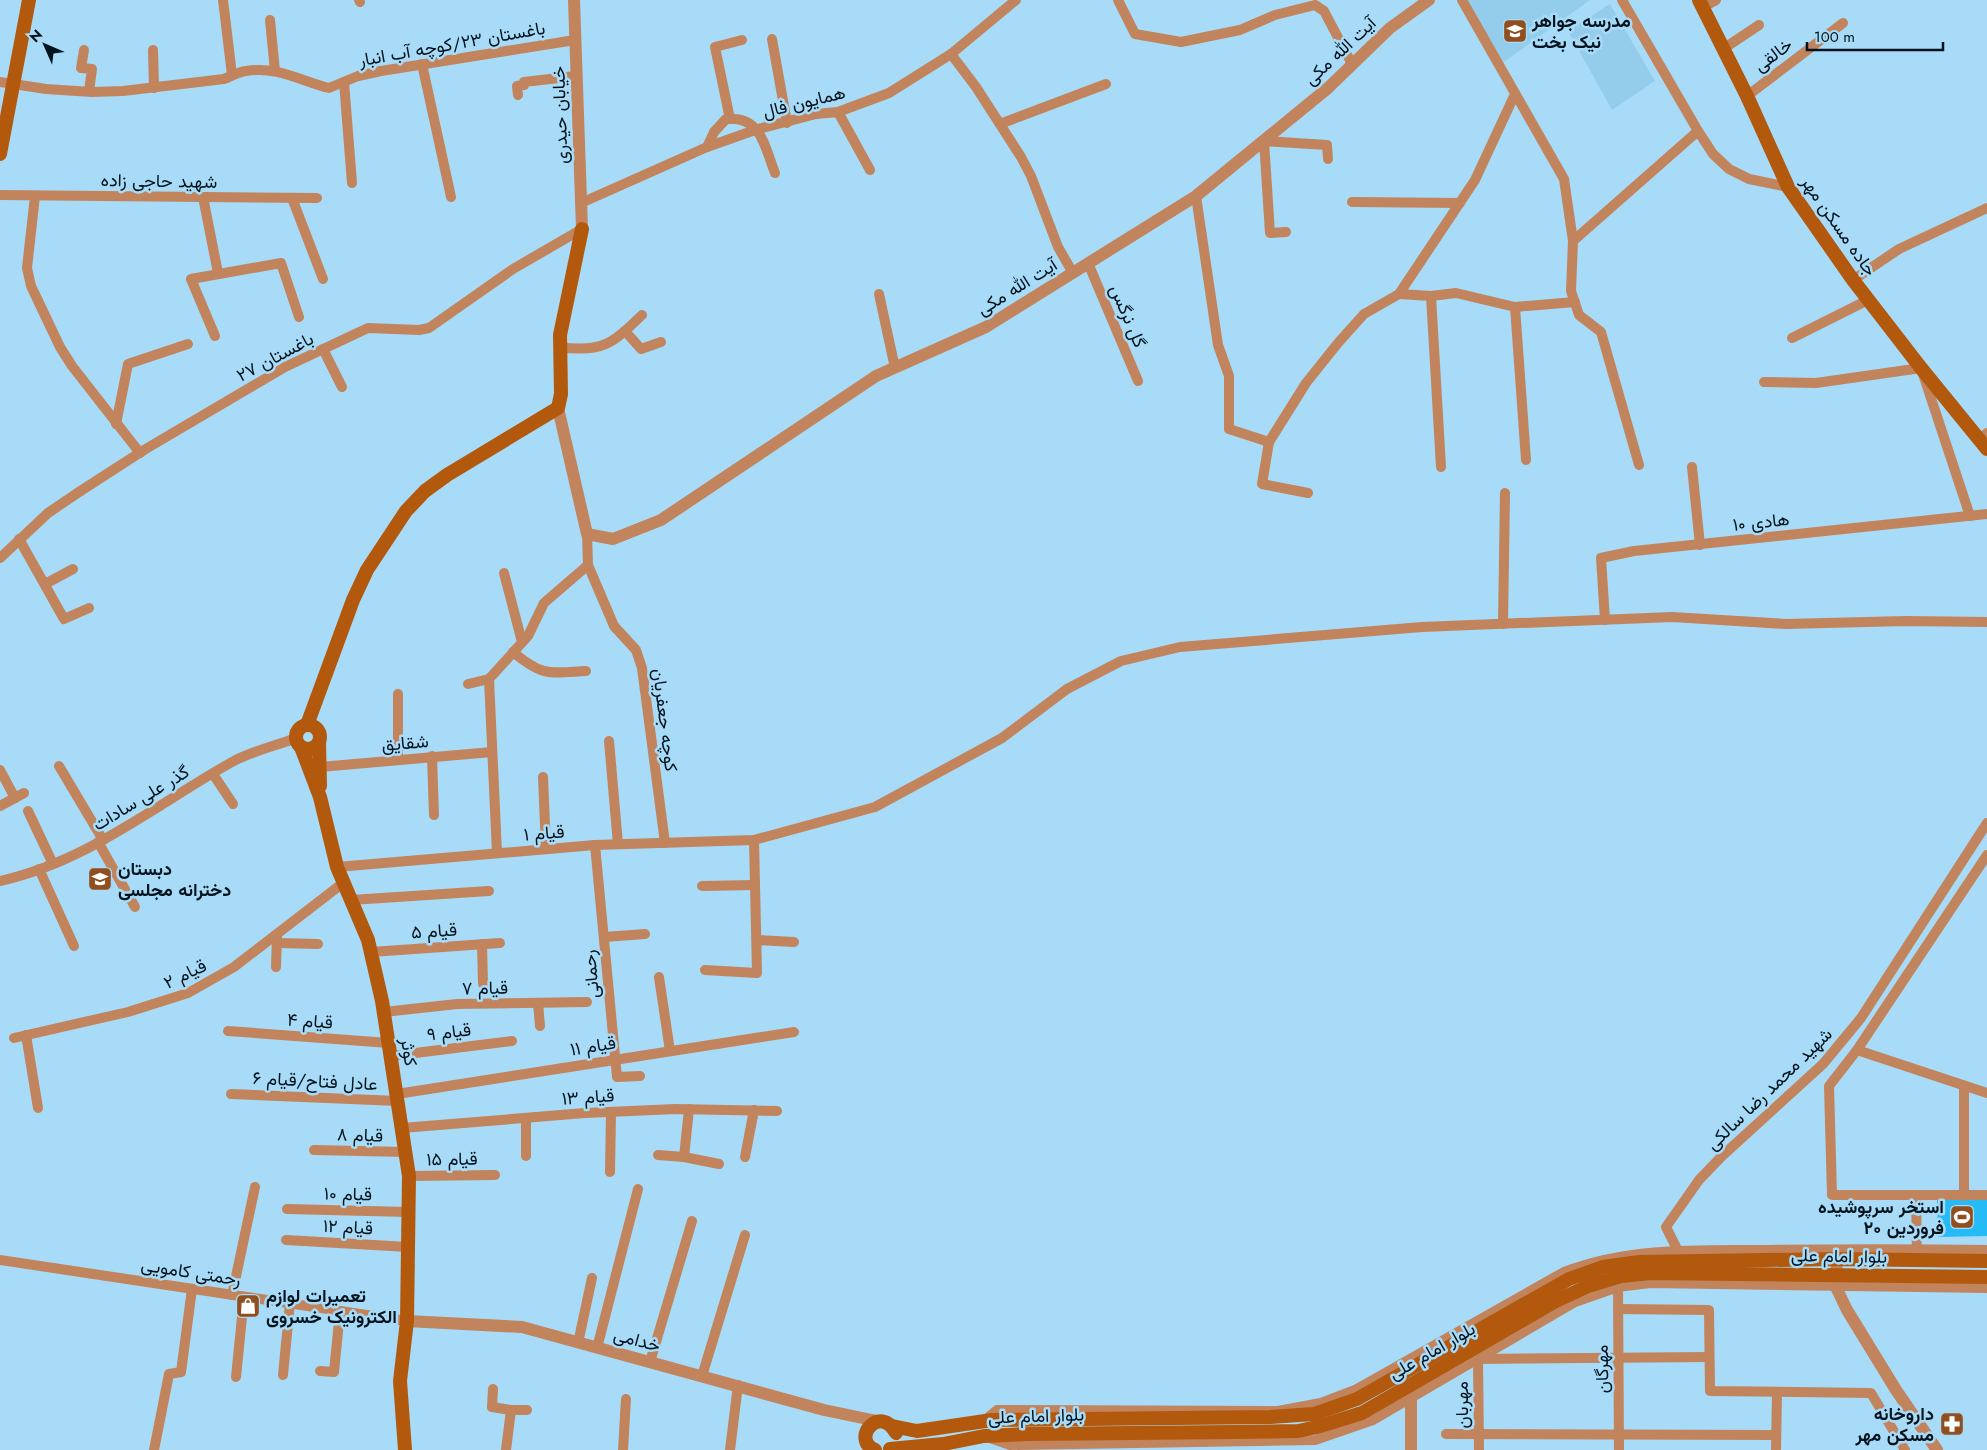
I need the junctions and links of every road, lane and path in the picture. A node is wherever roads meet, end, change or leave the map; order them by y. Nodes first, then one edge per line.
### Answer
1 (29, 0) edge
2 (223, 0) edge
3 (574, 0) edge
4 (1016, 0) edge
5 (1118, 0) edge
6 (1429, 0) edge
7 (1462, 0) edge
8 (1622, 0) edge
9 (1716, 0) edge
10 (1701, 4) edge
11 (270, 20) dead end
12 (1842, 23) dead end
13 (1759, 25) dead end
14 (772, 39) dead end
15 (574, 40) junction
16 (742, 40) dead end
17 (1724, 49) junction
18 (84, 50) dead end
19 (153, 50) dead end
20 (951, 54) junction
21 (422, 64) junction
22 (1352, 64) junction
23 (275, 71) junction
24 (232, 75) junction
25 (576, 76) junction
26 (7, 82) edge
27 (344, 82) junction
28 (1106, 84) dead end
29 (154, 88) junction
30 (89, 91) junction
31 (1516, 94) junction
32 (518, 95) dead end
33 (1747, 96) junction
34 (838, 112) junction
35 (730, 119) junction
36 (786, 123) junction
37 (1000, 124) junction
38 (758, 129) junction
39 (1698, 131) junction
40 (1264, 141) junction
41 (707, 147) junction
42 (0, 154) edge
43 (1328, 159) dead end
44 (870, 170) dead end
45 (775, 173) dead end
46 (352, 183) dead end
47 (1788, 187) junction
48 (0, 195) edge
49 (35, 196) junction
50 (451, 196) dead end
51 (1196, 196) junction
52 (203, 197) junction
53 (292, 198) junction
54 (317, 198) dead end
55 (1352, 202) dead end
56 (581, 203) junction
57 (1460, 203) junction
58 (1987, 208) edge
59 (582, 229) junction
60 (1286, 232) dead end
61 (1574, 241) junction
62 (1088, 263) junction
63 (1073, 273) junction
64 (218, 274) junction
65 (323, 279) dead end
66 (1853, 280) junction
67 (879, 294) dead end
68 (1399, 294) junction
69 (1431, 296) junction
70 (1868, 300) junction
71 (1574, 302) junction
72 (1515, 306) junction
73 (642, 315) dead end
74 (299, 317) dead end
75 (625, 331) junction
76 (215, 336) dead end
77 (1792, 338) dead end
78 (661, 342) dead end
79 (188, 344) dead end
80 (559, 346) junction
81 (323, 349) junction
82 (896, 368) junction
83 (1921, 368) junction
84 (1138, 381) dead end
85 (1764, 382) dead end
86 (342, 387) dead end
87 (558, 408) junction
88 (116, 424) junction
89 (1984, 441) edge
90 (1269, 442) junction
91 (140, 453) junction
92 (1526, 460) dead end
93 (1639, 465) dead end
94 (1441, 467) dead end
95 (1692, 467) dead end
96 (1308, 493) dead end
97 (1505, 493) dead end
98 (1987, 514) edge
99 (1970, 516) junction
100 (587, 534) junction
101 (19, 539) junction
102 (1700, 544) junction
103 (0, 558) edge
104 (588, 565) junction
105 (74, 569) dead end
106 (504, 573) dead end
107 (45, 584) junction
108 (88, 608) dead end
109 (1605, 620) junction
110 (1987, 622) edge
111 (1503, 624) junction
112 (522, 642) junction
113 (513, 652) junction
114 (586, 671) dead end
115 (489, 679) junction
116 (468, 684) dead end
117 (320, 688) junction
118 (398, 694) dead end
119 (307, 725) junction
120 (319, 738) junction
121 (609, 741) dead end
122 (299, 742) junction
123 (492, 752) junction
124 (432, 756) junction
125 (398, 759) junction
126 (59, 766) dead end
127 (320, 767) junction
128 (0, 770) edge
129 (213, 774) junction
130 (543, 777) dead end
131 (320, 797) junction
132 (233, 804) dead end
133 (0, 806) edge
134 (28, 811) dead end
135 (434, 815) dead end
136 (1987, 823) edge
137 (754, 840) junction
138 (101, 841) junction
139 (664, 843) junction
140 (618, 844) junction
141 (595, 845) junction
142 (546, 849) junction
143 (497, 853) junction
144 (1987, 855) edge
145 (53, 864) junction
146 (337, 867) junction
147 (39, 869) junction
148 (0, 881) edge
149 (343, 884) junction
150 (755, 885) junction
151 (702, 886) dead end
152 (489, 891) dead end
153 (351, 900) junction
154 (134, 907) dead end
155 (645, 934) dead end
156 (604, 937) junction
157 (277, 939) junction
158 (757, 940) junction
159 (794, 942) dead end
160 (500, 943) dead end
161 (318, 944) dead end
162 (482, 944) junction
163 (74, 946) dead end
164 (371, 952) junction
165 (276, 968) dead end
166 (705, 970) dead end
167 (659, 977) dead end
168 (484, 984) dead end
169 (587, 1002) dead end
170 (538, 1003) junction
171 (384, 1012) junction
172 (540, 1026) dead end
173 (228, 1031) dead end
174 (794, 1032) dead end
175 (26, 1035) junction
176 (14, 1038) dead end
177 (512, 1041) dead end
178 (390, 1049) junction
179 (1857, 1050) junction
180 (670, 1051) junction
181 (615, 1059) junction
182 (640, 1076) dead end
183 (1964, 1086) junction
184 (1987, 1093) edge
185 (231, 1094) dead end
186 (397, 1098) junction
187 (38, 1108) dead end
188 (689, 1109) junction
189 (754, 1110) junction
190 (777, 1111) dead end
191 (611, 1112) junction
192 (526, 1118) junction
193 (402, 1128) junction
194 (314, 1150) dead end
195 (406, 1152) junction
196 (658, 1155) dead end
197 (526, 1156) dead end
198 (684, 1157) junction
199 (745, 1157) dead end
200 (719, 1164) dead end
201 (610, 1172) dead end
202 (496, 1175) dead end
203 (409, 1176) junction
204 (255, 1187) dead end
205 (638, 1189) dead end
206 (1916, 1195) junction
207 (1987, 1195) edge
208 (1964, 1196) junction
209 (287, 1209) dead end
210 (409, 1212) junction
211 (692, 1221) dead end
212 (745, 1235) dead end
213 (286, 1240) dead end
214 (408, 1247) junction
215 (1678, 1250) junction
216 (1987, 1250) edge
217 (1917, 1254) junction
218 (1837, 1259) junction
219 (0, 1260) edge
220 (1987, 1261) edge
221 (1987, 1277) edge
222 (592, 1278) dead end
223 (1837, 1280) junction
224 (1618, 1287) junction
225 (1987, 1288) edge
226 (192, 1289) junction
227 (232, 1295) junction
228 (244, 1297) junction
229 (290, 1304) junction
230 (1618, 1310) junction
231 (340, 1311) junction
232 (408, 1321) junction
233 (578, 1343) junction
234 (598, 1348) junction
235 (1618, 1357) junction
236 (1709, 1357) junction
237 (1478, 1359) junction
238 (650, 1362) junction
239 (320, 1371) dead end
240 (283, 1375) dead end
241 (702, 1376) junction
242 (236, 1377) dead end
243 (738, 1385) junction
244 (1406, 1387) junction
245 (493, 1390) dead end
246 (1777, 1392) junction
247 (626, 1399) dead end
248 (511, 1410) junction
249 (527, 1410) dead end
250 (1226, 1414) junction
251 (854, 1417) junction
252 (983, 1421) junction
253 (877, 1422) junction
254 (892, 1426) junction
255 (1446, 1434) dead end
256 (1479, 1434) junction
257 (1619, 1434) junction
258 (1776, 1435) junction
259 (984, 1436) junction
260 (1232, 1442) edge
261 (868, 1445) edge
262 (1149, 1446) edge
263 (1027, 1447) edge
264 (889, 1449) edge
265 (154, 1450) edge
266 (405, 1450) edge
267 (506, 1450) edge
268 (623, 1450) edge
269 (730, 1450) edge
270 (1411, 1450) edge
271 (1479, 1450) edge
272 (1619, 1450) edge
273 (1776, 1450) edge
274 (1905, 1450) edge
275 (1937, 1450) edge

1 - 26 main road
2 - 24 street
3 - 15 street, خیابان حیدری
4 - 20 street, همایون فال
5 - 22 street
6 - 22 street, آیت الله مکی
7 - 31 street
8 - 39 street
9 - 10 street
10 - 17 main road, جاده مسکن مهر
11 - 23 street
12 - 33 street, خالقی
13 - 17 street
14 - 36 street
15 - 21 street, باغستان ۲۳/کوچه آب انبار
15 - 25 street, خیابان حیدری
16 - 35 street
17 - 33 main road, جاده مسکن مهر
18 - 30 street
19 - 29 street
20 - 34 street, همایون فال
20 - 37 street
21 - 27 street, باغستان ۲۳/کوچه آب انبار
21 - 50 street
22 - 40 street, آیت الله مکی
23 - 24 street, باغستان ۲۳/کوچه آب انبار
23 - 27 street, باغستان ۲۳/کوچه آب انبار
24 - 29 street, باغستان ۲۳/کوچه آب انبار
25 - 32 street
25 - 56 street, خیابان حیدری
26 - 30 street, باغستان ۲۳/کوچه آب انبار
26 - 42 main road
27 - 46 street
28 - 37 street
29 - 30 street, باغستان ۲۳/کوچه آب انبار
31 - 57 street
31 - 61 street
33 - 47 main road, جاده مسکن مهر
34 - 36 street, همایون فال
34 - 44 street
35 - 38 street
35 - 41 street
36 - 38 street, همایون فال
37 - 63 street
38 - 41 street, همایون فال
38 - 45 street
39 - 47 street
39 - 61 street
40 - 43 street
40 - 51 street, آیت الله مکی
40 - 60 street
41 - 56 street, همایون فال
47 - 66 main road, جاده مسکن مهر
48 - 49 street, شهید حاجی زاده
49 - 52 street, شهید حاجی زاده
49 - 88 street
51 - 62 street, آیت الله مکی
51 - 90 street
52 - 53 street, شهید حاجی زاده
52 - 64 street
53 - 54 street, شهید حاجی زاده
53 - 65 street
55 - 57 street
56 - 59 street, خیابان حیدری
57 - 68 street
58 - 66 street
59 - 80 main road
59 - 81 street, باغستان ۲۷
61 - 71 street
62 - 63 street, آیت الله مکی
62 - 84 street, گل نرگس
63 - 82 street, آیت الله مکی
64 - 74 street
64 - 76 street
66 - 70 main road, جاده مسکن مهر
67 - 82 street
68 - 69 street
68 - 90 street
69 - 72 street
69 - 94 street
70 - 77 street
70 - 83 main road, جاده مسکن مهر
71 - 72 street
71 - 93 street
72 - 92 street
73 - 75 street
75 - 78 street
75 - 80 street
79 - 88 street
80 - 87 main road
81 - 86 street
81 - 91 street, باغستان ۲۷
82 - 100 street, آیت الله مکی
83 - 85 street
83 - 89 main road, جاده مسکن مهر
83 - 99 street
87 - 100 street, کوچه جعفریان
87 - 117 main road
88 - 91 street
90 - 96 street
91 - 101 street, باغستان ۲۷
95 - 102 street
97 - 111 street
98 - 99 street, هادی ۱۰
99 - 102 street, هادی ۱۰
100 - 104 street, کوچه جعفریان
101 - 103 street, باغستان ۲۷
101 - 107 street
102 - 109 street, هادی ۱۰
104 - 112 street
104 - 139 street, کوچه جعفریان
105 - 107 street
106 - 112 street
107 - 108 street
109 - 110 street, قیام ۱
109 - 111 street, قیام ۱
111 - 137 street, قیام ۱
112 - 113 street
113 - 114 street
113 - 115 street
115 - 116 street
115 - 123 street
117 - 119 main road
117 - 120 main road
118 - 125 street
119 - 120 main road
119 - 122 main road
120 - 122 main road
120 - 127 main road
121 - 140 street
122 - 129 street, گذر علی سادات
122 - 131 main road
123 - 124 street, شقایق
123 - 143 street
124 - 125 street, شقایق
124 - 135 street
125 - 127 street, شقایق
126 - 138 street
127 - 131 main road
128 - 133 street
129 - 132 street
129 - 138 street, گذر علی سادات
130 - 142 street
131 - 146 main road, کوثر
134 - 145 street
136 - 215 street, شهید محمد رضا سالکی
137 - 139 street, قیام ۱
137 - 150 street
138 - 145 street, گذر علی سادات
138 - 154 street
139 - 140 street, قیام ۱
140 - 141 street, قیام ۱
141 - 142 street, قیام ۱
141 - 156 street, رحمانی
142 - 143 street, قیام ۱
143 - 146 street, قیام ۱
144 - 179 street
145 - 147 street, گذر علی سادات
146 - 149 main road, کوثر
147 - 148 street, گذر علی سادات
147 - 163 street
149 - 153 main road, کوثر
149 - 157 street, قیام ۲
150 - 151 street
150 - 158 street
152 - 153 street
153 - 164 main road, کوثر
155 - 156 street
156 - 181 street, رحمانی
157 - 161 street
157 - 165 street
157 - 175 street, قیام ۲
158 - 159 street
158 - 166 street
160 - 162 street, قیام ۵
162 - 164 street, قیام ۵
162 - 168 street
164 - 171 main road, کوثر
167 - 180 street
169 - 170 street, قیام ۷
170 - 171 street, قیام ۷
170 - 172 street
171 - 178 main road, کوثر
173 - 178 street, قیام ۴
174 - 180 street, قیام ۱۱
175 - 176 street, قیام ۲
175 - 187 street
177 - 178 street, قیام ۹
178 - 186 main road, کوثر
179 - 183 street
179 - 206 street
180 - 181 street, قیام ۱۱
181 - 182 street, رحمانی
181 - 186 street, قیام ۱۱
183 - 184 street
183 - 208 street
185 - 186 street, عادل فتاح/قیام ۶
186 - 193 main road, کوثر
188 - 189 street, قیام ۱۳
188 - 191 street, قیام ۱۳
188 - 198 street
189 - 190 street, قیام ۱۳
189 - 199 street
191 - 192 street, قیام ۱۳
191 - 201 street
192 - 193 street, قیام ۱۳
192 - 197 street
193 - 195 main road, کوثر
194 - 195 street, قیام ۸
195 - 203 main road, کوثر
196 - 198 street
198 - 200 street
202 - 203 street, قیام ۱۵
203 - 210 main road, کوثر
204 - 227 street
205 - 234 street
206 - 208 street
206 - 217 street
207 - 208 street
209 - 210 street, قیام ۱۰
210 - 214 main road, کوثر
211 - 238 street
212 - 241 street
213 - 214 street, قیام ۱۲
214 - 232 main road, کوثر
215 - 217 street
215 - 250 street
216 - 217 street
217 - 218 main road, بلوار امام علی
217 - 220 main road, بلوار امام علی
218 - 223 street
218 - 244 main road, بلوار امام علی
219 - 226 street, رحمتی کامویی
221 - 223 main road, بلوار امام علی
222 - 233 street
223 - 224 street
223 - 225 street
223 - 244 main road, بلوار امام علی
223 - 275 street
224 - 230 street, مهرگان
224 - 237 street
226 - 227 street, رحمتی کامویی
226 - 265 street
227 - 228 street, رحمتی کامویی
228 - 229 street, رحمتی کامویی
228 - 242 street
229 - 231 street, رحمتی کامویی
229 - 240 street
230 - 235 street, مهرگان
230 - 236 street
231 - 232 street, رحمتی کامویی
231 - 239 street
232 - 233 street, خدامی
232 - 266 main road, کوثر
233 - 234 street, خدامی
234 - 238 street, خدامی
235 - 236 street
235 - 237 street
235 - 257 street, مهرگان
236 - 246 street
237 - 244 street
237 - 256 street, مهربان
238 - 241 street, خدامی
241 - 243 street, خدامی
243 - 251 street, خدامی
243 - 269 street
244 - 250 main road, بلوار امام علی
244 - 260 main road, بلوار امام علی
244 - 270 street
245 - 248 street
246 - 258 street
246 - 274 street
247 - 268 street
248 - 249 street
248 - 267 street
250 - 252 main road, بلوار امام علی
251 - 253 street, خدامی
251 - 261 street
252 - 254 main road, بلوار امام علی
252 - 259 main road
253 - 254 main road, بلوار امام علی
253 - 261 main road
254 - 264 main road
255 - 256 street
256 - 257 street
256 - 271 street, مهربان
257 - 258 street
257 - 272 street, مهرگان
258 - 273 street
259 - 260 main road, بلوار امام علی
259 - 263 street
259 - 264 main road, بلوار امام علی
260 - 262 street
262 - 263 street

